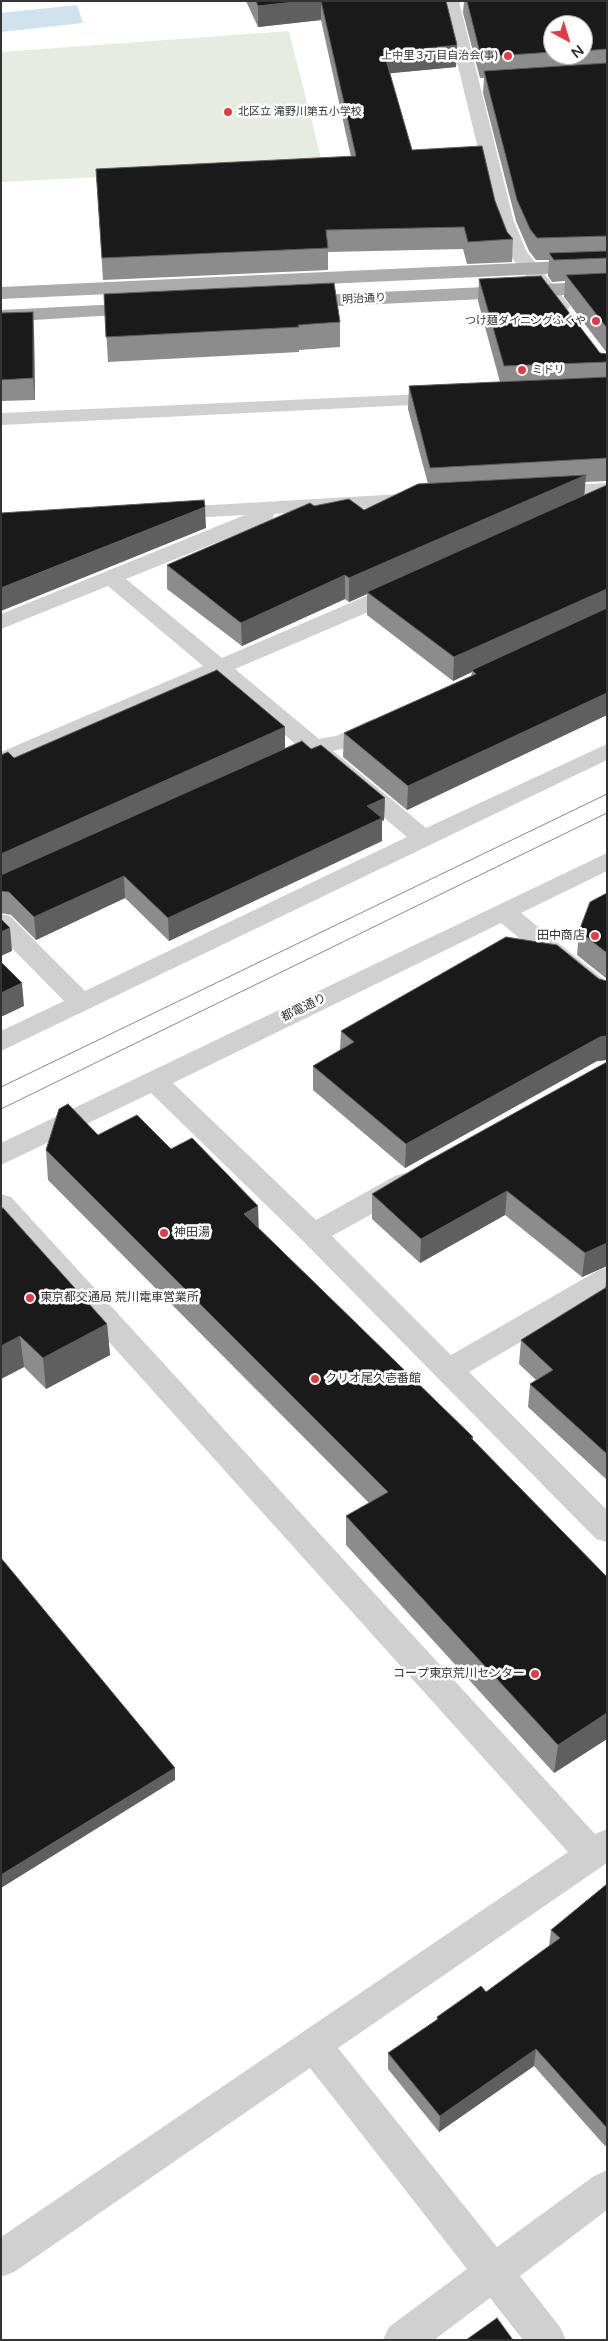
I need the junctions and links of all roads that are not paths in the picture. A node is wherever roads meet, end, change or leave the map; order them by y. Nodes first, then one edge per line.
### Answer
1 (451, 4) edge
2 (471, 6) edge
3 (491, 85) edge
4 (471, 86) junction
5 (607, 265) edge
6 (529, 268) junction
7 (607, 287) edge
8 (547, 290) junction
9 (1, 293) edge
10 (279, 303) edge
11 (160, 308) edge
12 (1, 316) edge
13 (570, 320) edge
14 (468, 398) edge
15 (1, 419) edge
16 (607, 489) edge
17 (528, 493) edge
18 (440, 498) edge
19 (607, 498) edge
20 (284, 507) junction
21 (147, 514) edge
22 (571, 514) edge
23 (112, 578) junction
24 (420, 582) edge
25 (1, 622) edge
26 (220, 668) junction
27 (395, 717) edge
28 (315, 747) junction
29 (607, 751) edge
30 (1, 761) edge
31 (261, 772) edge
32 (424, 839) junction
33 (607, 861) edge
34 (503, 911) junction
35 (1, 922) edge
36 (607, 996) edge
37 (82, 1003) junction
38 (1, 1042) edge
39 (154, 1080) junction
40 (1, 1155) edge
41 (425, 1172) edge
42 (1, 1204) edge
43 (313, 1234) junction
44 (607, 1278) edge
45 (447, 1371) junction
46 (607, 1530) edge
47 (599, 1849) edge
48 (314, 2046) junction
49 (607, 2188) edge
50 (1, 2259) edge
51 (493, 2271) junction
52 (402, 2340) edge
53 (546, 2340) edge

1 - 2 street
1 - 4 street
3 - 4 street
4 - 6 street
5 - 6 main road, 明治通り
6 - 8 street
6 - 9 main road, 明治通り
7 - 8 main road, 明治通り
8 - 10 main road, 明治通り
8 - 13 street
11 - 12 main road
14 - 15 street
16 - 17 street
18 - 20 street
19 - 22 street
20 - 21 street
20 - 23 street
23 - 25 street
23 - 26 street
24 - 26 street
26 - 28 street
26 - 30 street
27 - 28 street
28 - 31 street
28 - 32 street
29 - 32 street
32 - 37 street
33 - 34 street, 都電通り
34 - 36 street
34 - 39 street, 都電通り
35 - 37 street
37 - 38 street
39 - 40 street, 都電通り
39 - 43 street
41 - 43 street
42 - 47 street
43 - 45 street
44 - 45 street
45 - 46 street
47 - 48 street
48 - 50 street
48 - 51 street
49 - 51 street
51 - 52 street
51 - 53 street

